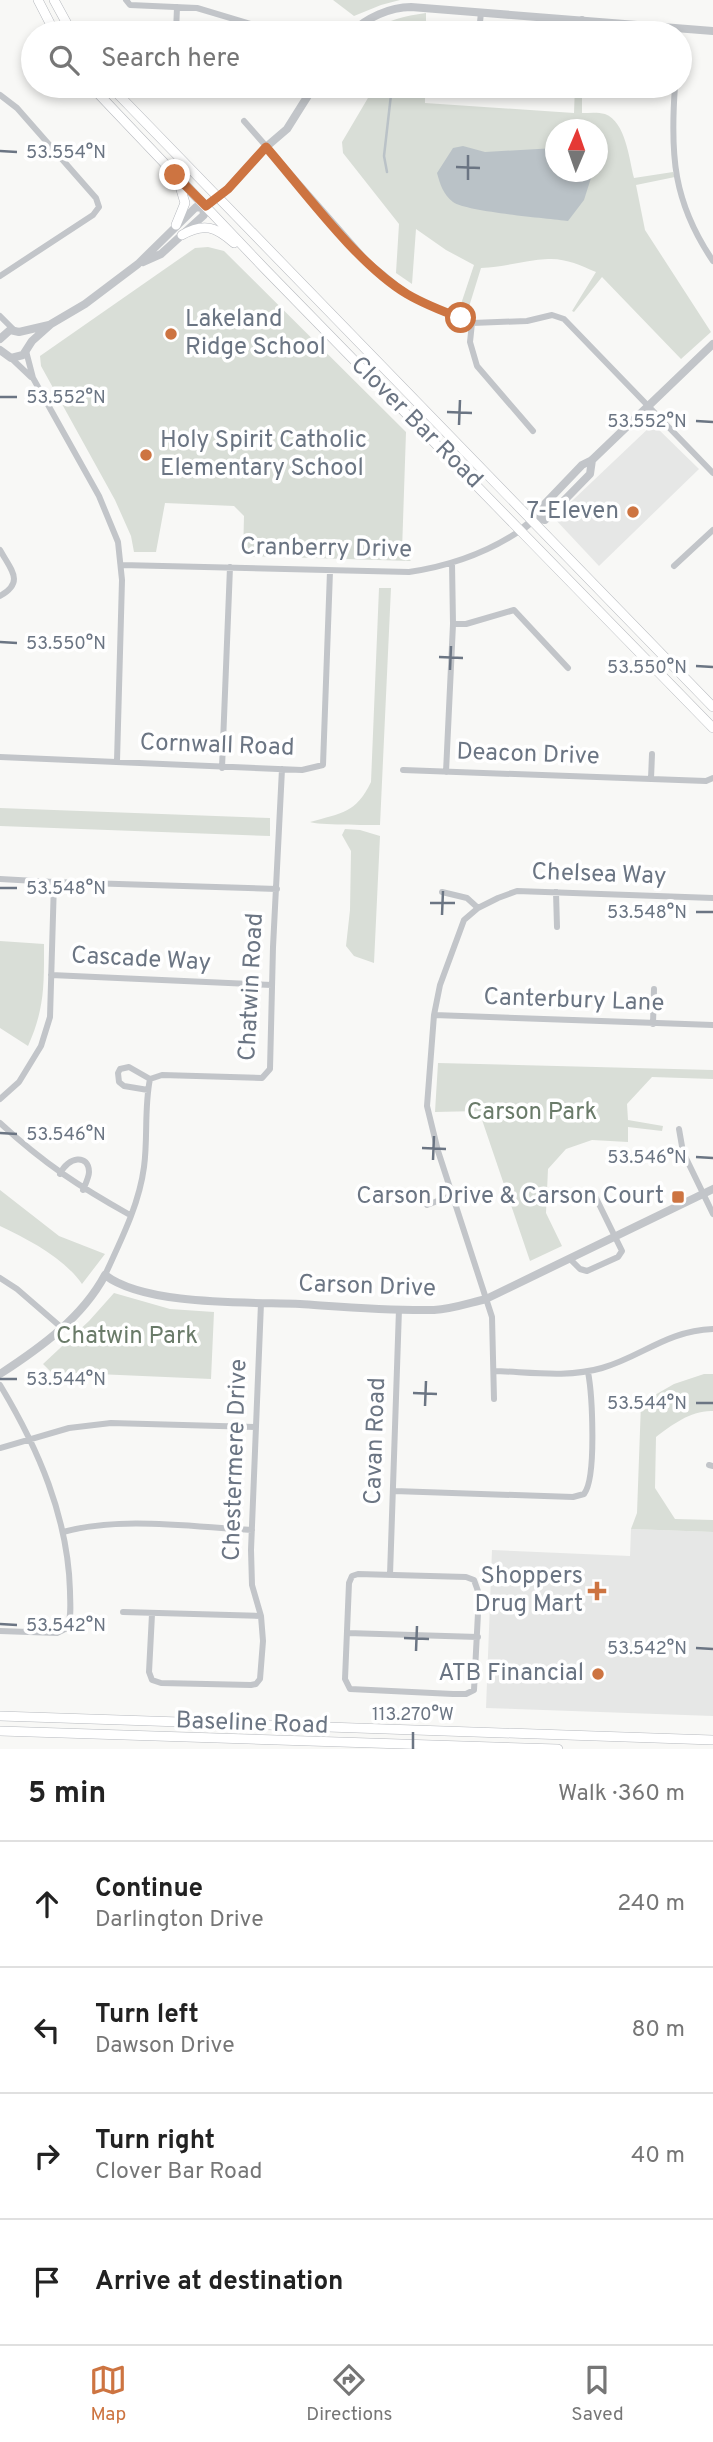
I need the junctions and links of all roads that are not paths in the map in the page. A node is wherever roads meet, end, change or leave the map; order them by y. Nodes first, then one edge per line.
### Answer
1 (38, 0) edge
2 (54, 0) edge
3 (126, 0) edge
4 (177, 8) junction
5 (481, 12) junction
6 (582, 19) joint
7 (49, 21) edge
8 (65, 21) edge
9 (176, 21) edge
10 (241, 21) edge
11 (366, 21) edge
12 (480, 21) edge
13 (598, 21) edge
14 (692, 31) edge
15 (713, 31) edge
16 (0, 95) edge
17 (102, 98) edge
18 (122, 98) edge
19 (306, 98) edge
20 (674, 98) edge
21 (244, 121) dead end
22 (266, 147) junction
23 (175, 175) junction
24 (218, 196) junction
25 (204, 207) junction
26 (176, 225) junction
27 (182, 235) junction
28 (713, 261) edge
29 (138, 264) junction
30 (265, 269) junction
31 (0, 276) edge
32 (0, 316) edge
33 (472, 323) junction
34 (51, 324) junction
35 (17, 331) junction
36 (0, 336) edge
37 (713, 344) edge
38 (27, 350) junction
39 (4, 355) edge
40 (33, 378) junction
41 (648, 407) junction
42 (533, 431) dead end
43 (713, 473) edge
44 (534, 520) junction
45 (521, 530) junction
46 (713, 530) edge
47 (0, 550) edge
48 (452, 563) junction
49 (121, 565) junction
50 (674, 566) dead end
51 (230, 567) junction
52 (330, 570) junction
53 (0, 596) edge
54 (453, 624) junction
55 (568, 668) dead end
56 (713, 708) edge
57 (713, 728) edge
58 (652, 754) dead end
59 (0, 757) edge
60 (117, 761) junction
61 (222, 768) junction
62 (282, 769) junction
63 (403, 770) dead end
64 (446, 772) junction
65 (713, 778) edge
66 (651, 779) junction
67 (0, 879) edge
68 (54, 882) junction
69 (277, 889) junction
70 (443, 892) dead end
71 (556, 892) junction
72 (713, 898) edge
73 (478, 908) junction
74 (557, 927) dead end
75 (51, 975) junction
76 (272, 985) junction
77 (654, 989) dead end
78 (434, 1015) junction
79 (653, 1024) junction
80 (713, 1025) edge
81 (150, 1079) junction
82 (148, 1090) junction
83 (0, 1099) edge
84 (0, 1124) edge
85 (678, 1129) dead end
86 (60, 1174) junction
87 (713, 1189) edge
88 (83, 1190) junction
89 (703, 1194) junction
90 (453, 1195) junction
91 (596, 1198) dead end
92 (426, 1205) dead end
93 (713, 1214) edge
94 (130, 1215) junction
95 (616, 1237) junction
96 (570, 1259) junction
97 (105, 1275) junction
98 (0, 1278) edge
99 (486, 1298) junction
100 (261, 1303) junction
101 (399, 1309) junction
102 (62, 1328) junction
103 (713, 1329) edge
104 (494, 1371) junction
105 (588, 1372) junction
106 (0, 1374) edge
107 (0, 1385) edge
108 (494, 1399) dead end
109 (256, 1426) junction
110 (30, 1438) junction
111 (0, 1448) edge
112 (394, 1491) junction
113 (252, 1530) junction
114 (63, 1532) junction
115 (390, 1574) junction
116 (123, 1612) dead end
117 (152, 1614) junction
118 (261, 1616) junction
119 (0, 1631) edge
120 (347, 1633) junction
121 (478, 1637) junction
122 (0, 1716) edge
123 (0, 1731) edge
124 (713, 1740) edge
125 (558, 1749) edge

1 - 7 main road
2 - 8 main road
3 - 4 street
4 - 9 street
4 - 10 street
5 - 6 street
5 - 11 street
5 - 12 street
6 - 13 street
14 - 15 street
16 - 31 street
17 - 23 main road, Clover Bar Road
18 - 24 main road, Clover Bar Road
19 - 22 street
20 - 28 street
21 - 22 street
22 - 24 street
22 - 33 street
23 - 25 main road, Clover Bar Road
23 - 26 main road
24 - 25 street
24 - 44 main road, Clover Bar Road
25 - 26 street
25 - 27 street
25 - 30 main road, Clover Bar Road
26 - 29 street
27 - 29 street
27 - 30 main road
29 - 34 street
30 - 45 main road, Clover Bar Road
32 - 35 street
33 - 41 street
33 - 42 street
34 - 35 street
34 - 38 street
35 - 36 street
35 - 38 street
37 - 41 street
38 - 39 street
38 - 40 street
39 - 40 street
40 - 49 street
41 - 43 street
41 - 44 street
44 - 45 street
44 - 56 main road, Clover Bar Road
45 - 48 street, Cranberry Drive
45 - 57 main road, Clover Bar Road
46 - 50 street
47 - 53 street
48 - 52 street, Cranberry Drive
48 - 54 street
49 - 51 street, Cranberry Drive
49 - 60 street
51 - 52 street, Cranberry Drive
51 - 61 street
52 - 62 street, Cornwall Road
54 - 55 street
54 - 64 street
58 - 66 street
59 - 60 street, Cornwall Road
60 - 61 street, Cornwall Road
61 - 62 street, Cornwall Road
62 - 69 street, Chatwin Road
63 - 64 street, Deacon Drive
64 - 66 street, Deacon Drive
65 - 66 street, Deacon Drive
67 - 68 street
68 - 69 street
68 - 75 street
69 - 76 street, Chatwin Road
70 - 73 street
71 - 72 street, Chelsea Way
71 - 73 street, Chelsea Way
71 - 74 street
73 - 78 street, Chelsea Way
75 - 76 street, Cascade Way
75 - 83 street
76 - 81 street, Chatwin Road
77 - 79 street
78 - 79 street, Canterbury Lane
78 - 90 street, Chelsea Way
79 - 80 street, Canterbury Lane
81 - 82 street
81 - 82 street
82 - 94 street
84 - 86 street
85 - 89 street
86 - 88 street
86 - 88 street
87 - 89 street, Carson Drive
88 - 94 street
89 - 93 street
89 - 95 street, Carson Drive
90 - 92 street
90 - 99 street, Chelsea Way
91 - 95 street
94 - 97 street
95 - 96 street, Carson Drive
95 - 96 street
96 - 99 street, Carson Drive
97 - 100 street, Carson Drive
97 - 102 street
98 - 102 street
99 - 101 street, Carson Drive
99 - 104 street, Chelsea Way
100 - 101 street, Carson Drive
100 - 109 street, Chestermere Drive
101 - 112 street, Cavan Road
102 - 106 street
103 - 105 street
104 - 105 street
104 - 108 street, Chelsea Way
105 - 112 street
107 - 110 street
109 - 110 street
109 - 113 street, Chestermere Drive
110 - 111 street
110 - 114 street
112 - 115 street, Cavan Road
113 - 114 street
113 - 118 street, Chestermere Drive
114 - 119 street
115 - 120 street
115 - 121 street
116 - 117 street
117 - 118 street
117 - 118 street, Chestermere Drive
120 - 121 street
120 - 121 street
122 - 124 main road, Baseline Road
123 - 125 main road, Baseline Road

